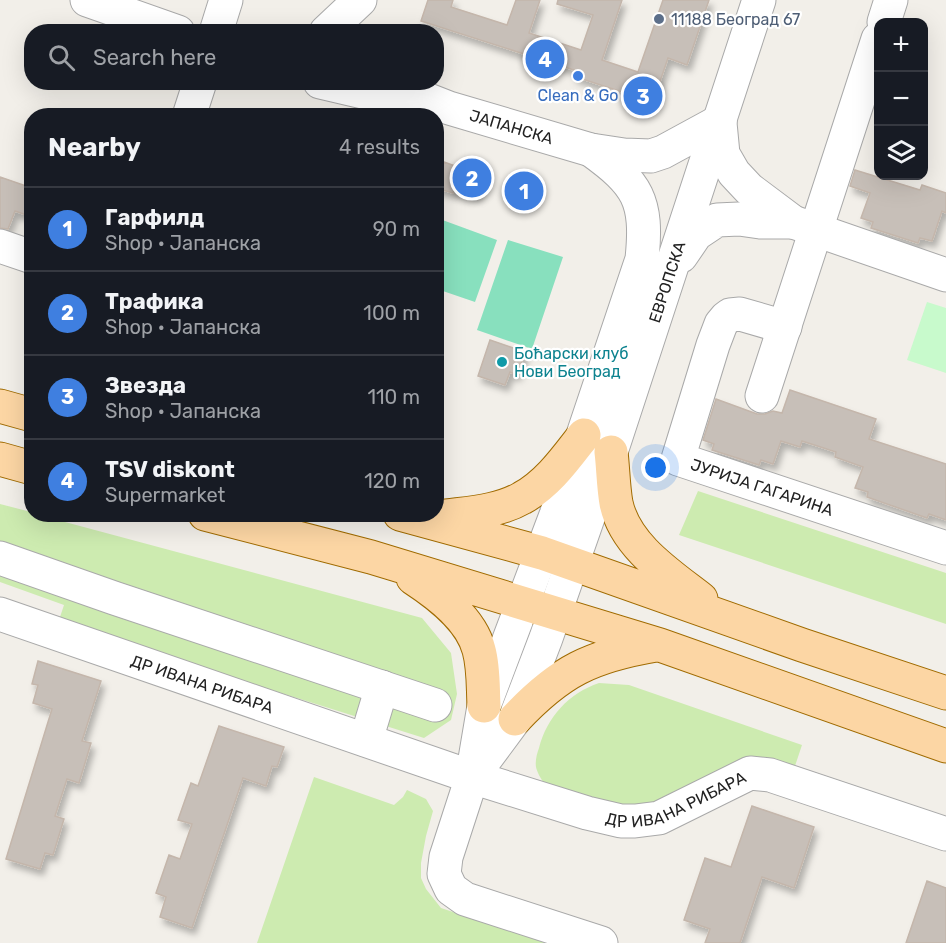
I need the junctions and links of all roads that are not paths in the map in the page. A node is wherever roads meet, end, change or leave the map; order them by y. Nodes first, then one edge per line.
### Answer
1 (87, 0) edge
2 (226, 0) edge
3 (360, 0) edge
4 (759, 0) edge
5 (891, 0) edge
6 (885, 18) edge
7 (155, 24) edge
8 (218, 24) edge
9 (334, 24) edge
10 (366, 24) edge
11 (874, 52) edge
12 (197, 90) edge
13 (354, 90) edge
14 (413, 90) edge
15 (192, 108) edge
16 (720, 121) junction
17 (591, 150) junction
18 (805, 226) junction
19 (645, 234) joint
20 (0, 246) edge
21 (24, 254) edge
22 (671, 270) junction
23 (946, 275) edge
24 (785, 327) junction
25 (762, 396) dead end
26 (0, 406) edge
27 (24, 413) edge
28 (598, 443) junction
29 (0, 459) edge
30 (24, 466) edge
31 (444, 516) edge
32 (236, 522) edge
33 (429, 522) edge
34 (946, 548) edge
35 (371, 557) junction
36 (0, 558) edge
37 (557, 558) junction
38 (524, 603) junction
39 (555, 613) junction
40 (0, 614) edge
41 (721, 615) junction
42 (660, 645) junction
43 (382, 687) junction
44 (946, 693) edge
45 (435, 705) dead end
46 (484, 706) junction
47 (515, 719) junction
48 (366, 740) junction
49 (946, 746) edge
50 (472, 777) junction
51 (946, 834) edge
52 (601, 943) edge

1 - 7 street
2 - 8 street
3 - 9 street
3 - 10 street
4 - 16 street, ЕВРОПСКА
5 - 6 street
11 - 18 street
12 - 15 street
13 - 14 street
14 - 17 street, ЈАПАНСКА
16 - 17 street, ЈАПАНСКА
16 - 18 street
16 - 22 street, ЕВРОПСКА
17 - 19 street, ЈАПАНСКА
18 - 22 street
18 - 23 street
18 - 24 street
19 - 28 street, ЕВРОПСКА
20 - 21 street
22 - 28 street, ЕВРОПСКА
24 - 25 street
24 - 34 street, ЈУРИЈА ГАГАРИНА
26 - 27 main road
28 - 31 main road
28 - 37 street, ЕВРОПСКА
28 - 41 main road
29 - 30 main road
32 - 35 main road
33 - 37 main road
35 - 38 main road
35 - 46 main road
36 - 43 street
37 - 38 street
37 - 39 street
37 - 41 main road
38 - 39 main road
38 - 46 street
39 - 42 main road
39 - 47 street
40 - 48 street, ДР ИВАНА РИБАРА
41 - 44 main road
42 - 47 main road
42 - 49 main road
43 - 45 street
43 - 48 street
46 - 50 street
47 - 50 street
48 - 50 street, ДР ИВАНА РИБАРА
50 - 51 street, ДР ИВАНА РИБАРА
50 - 52 street

